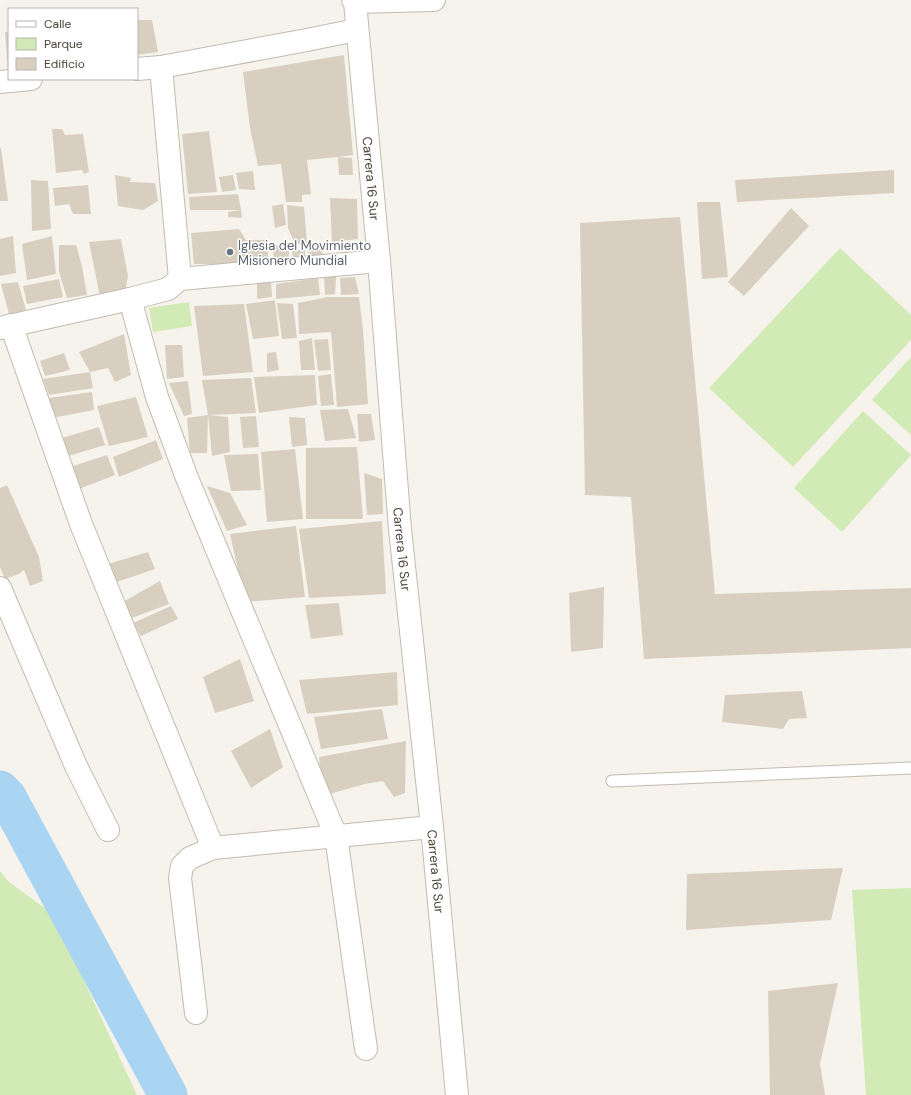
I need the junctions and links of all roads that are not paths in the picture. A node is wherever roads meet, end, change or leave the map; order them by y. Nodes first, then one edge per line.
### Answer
1 (434, 0) edge
2 (355, 1) edge
3 (356, 30) junction
4 (160, 67) junction
5 (138, 69) edge
6 (21, 80) edge
7 (0, 82) edge
8 (379, 261) junction
9 (180, 279) junction
10 (130, 299) junction
11 (5, 326) edge
12 (0, 588) edge
13 (911, 768) edge
14 (612, 781) dead end
15 (432, 827) junction
16 (108, 830) dead end
17 (336, 836) junction
18 (213, 848) junction
19 (196, 1013) dead end
20 (366, 1050) dead end
21 (457, 1095) edge

1 - 2 street
2 - 3 street, Carrera 16 Sur
3 - 4 street
3 - 8 street, Carrera 16 Sur
4 - 5 street
4 - 9 street
6 - 7 street
8 - 9 street
8 - 15 street, Carrera 16 Sur
9 - 10 street
10 - 11 street
10 - 17 street
11 - 18 street
12 - 16 street
13 - 14 lane
15 - 17 street
15 - 21 street, Carrera 16 Sur
17 - 18 street
17 - 20 street
18 - 19 street

